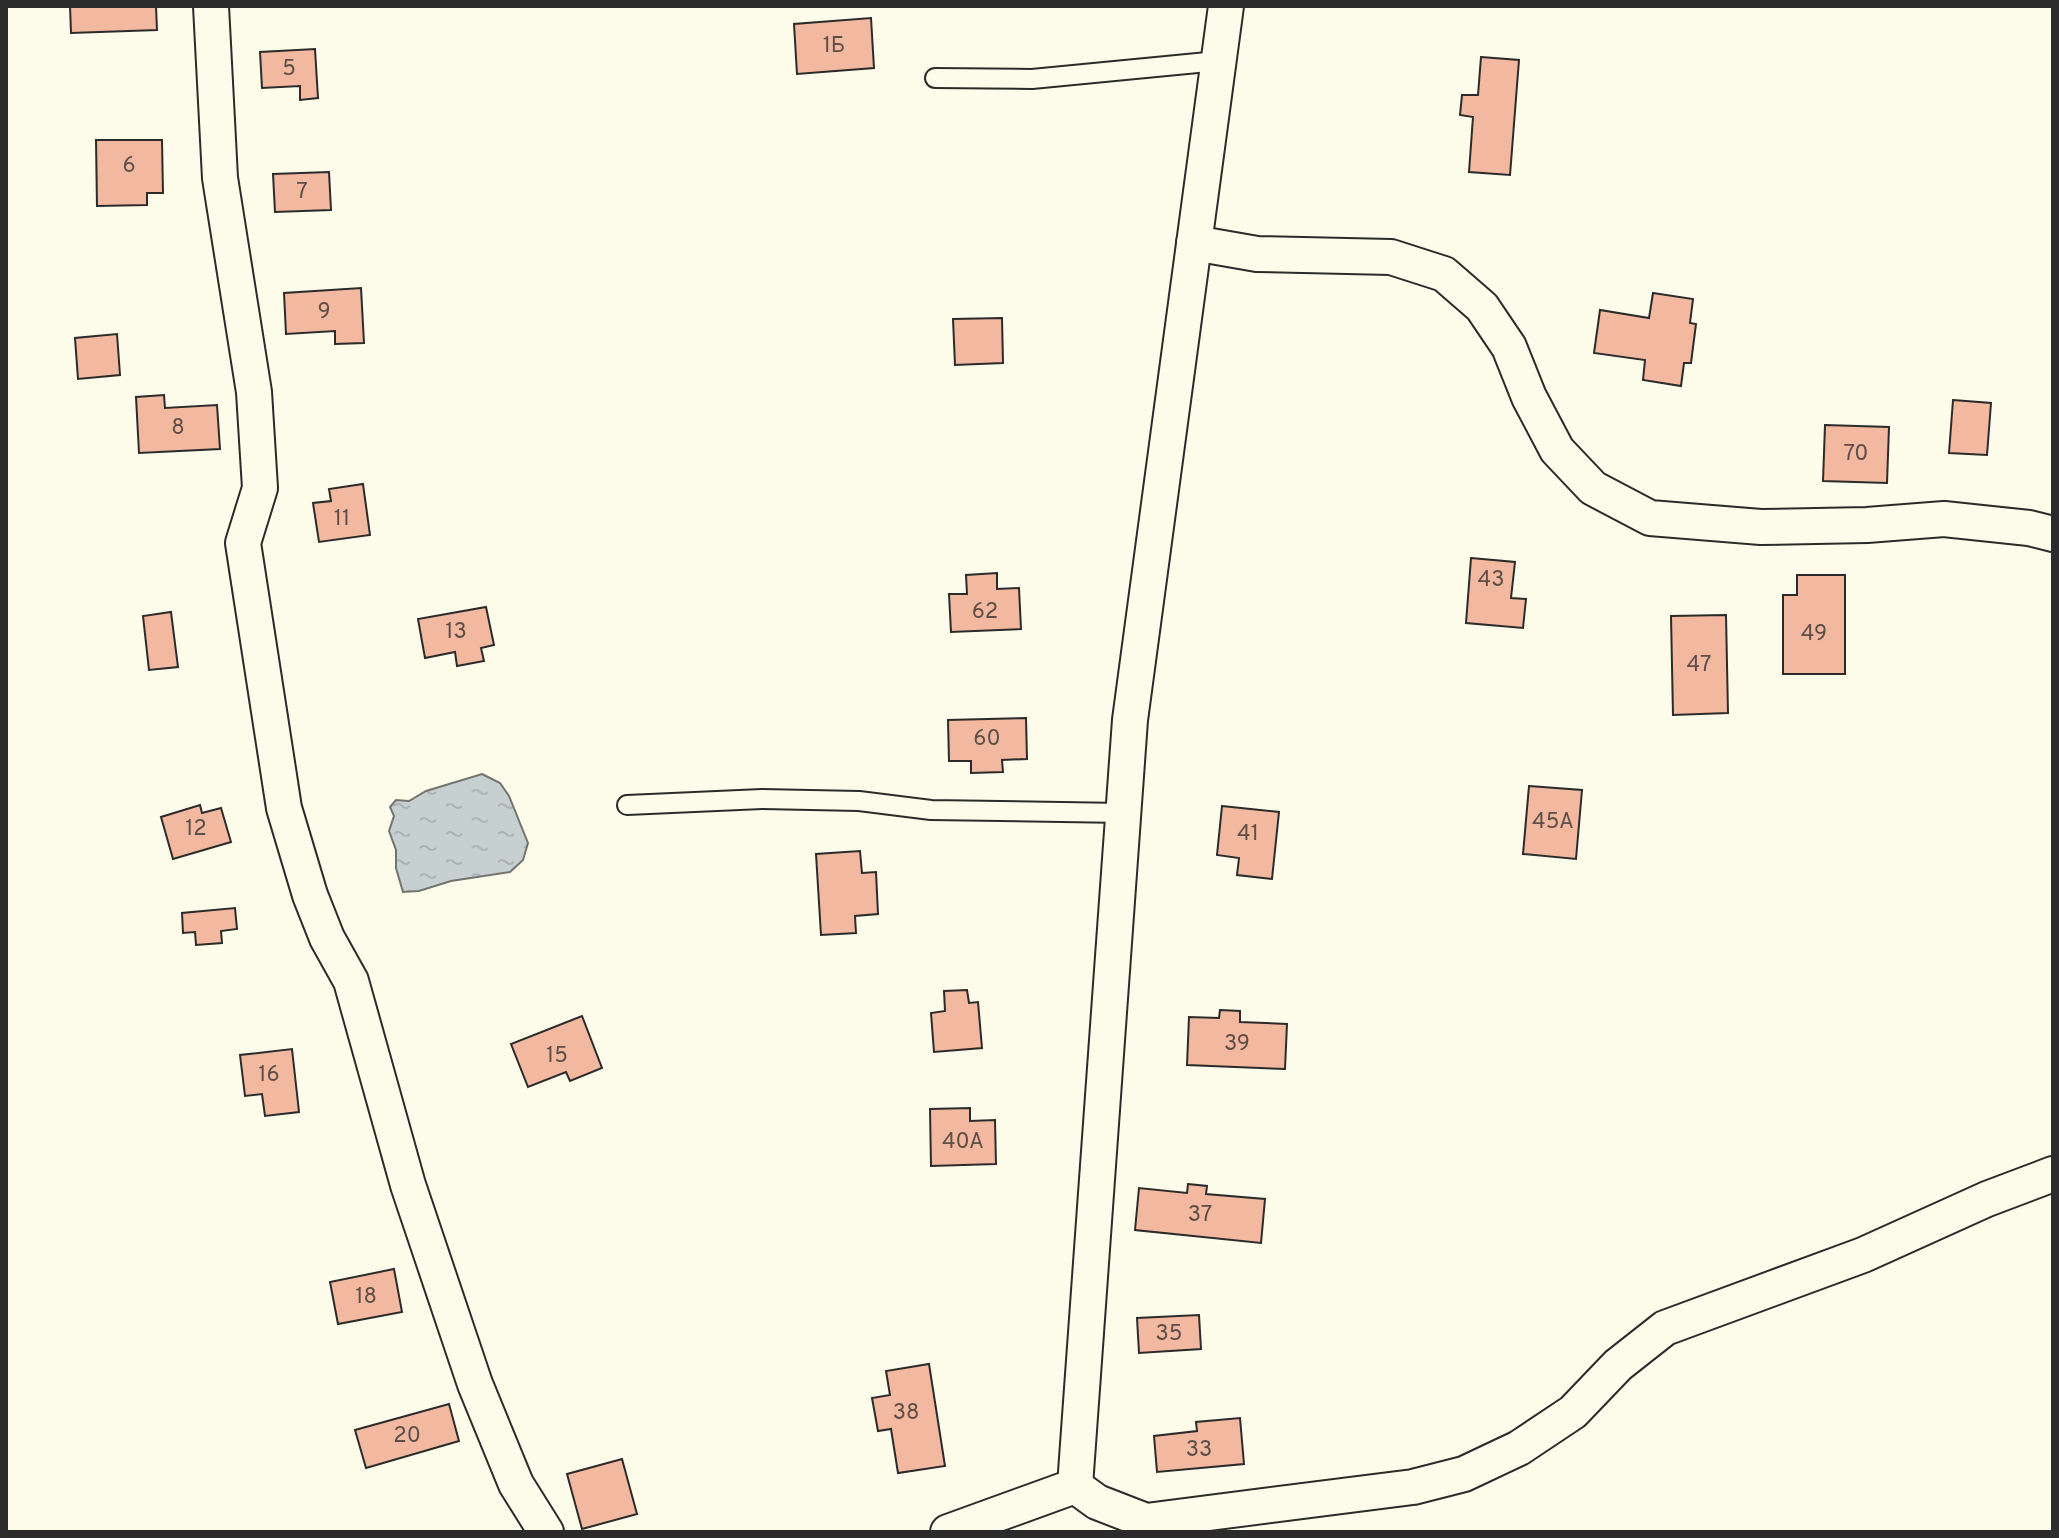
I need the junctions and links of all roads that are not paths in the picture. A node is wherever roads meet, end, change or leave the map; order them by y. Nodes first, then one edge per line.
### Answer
1 (211, 6) edge
2 (1226, 6) edge
3 (1218, 61) junction
4 (935, 78) dead end
5 (1194, 243) junction
6 (2053, 534) edge
7 (627, 805) dead end
8 (1123, 813) junction
9 (2053, 1174) edge
10 (1075, 1486) junction
11 (546, 1532) edge
12 (948, 1532) edge

1 - 11 street
2 - 3 street
3 - 4 lane
3 - 5 street
5 - 6 street
5 - 8 street
7 - 8 lane
8 - 10 street
9 - 10 street
10 - 12 street

